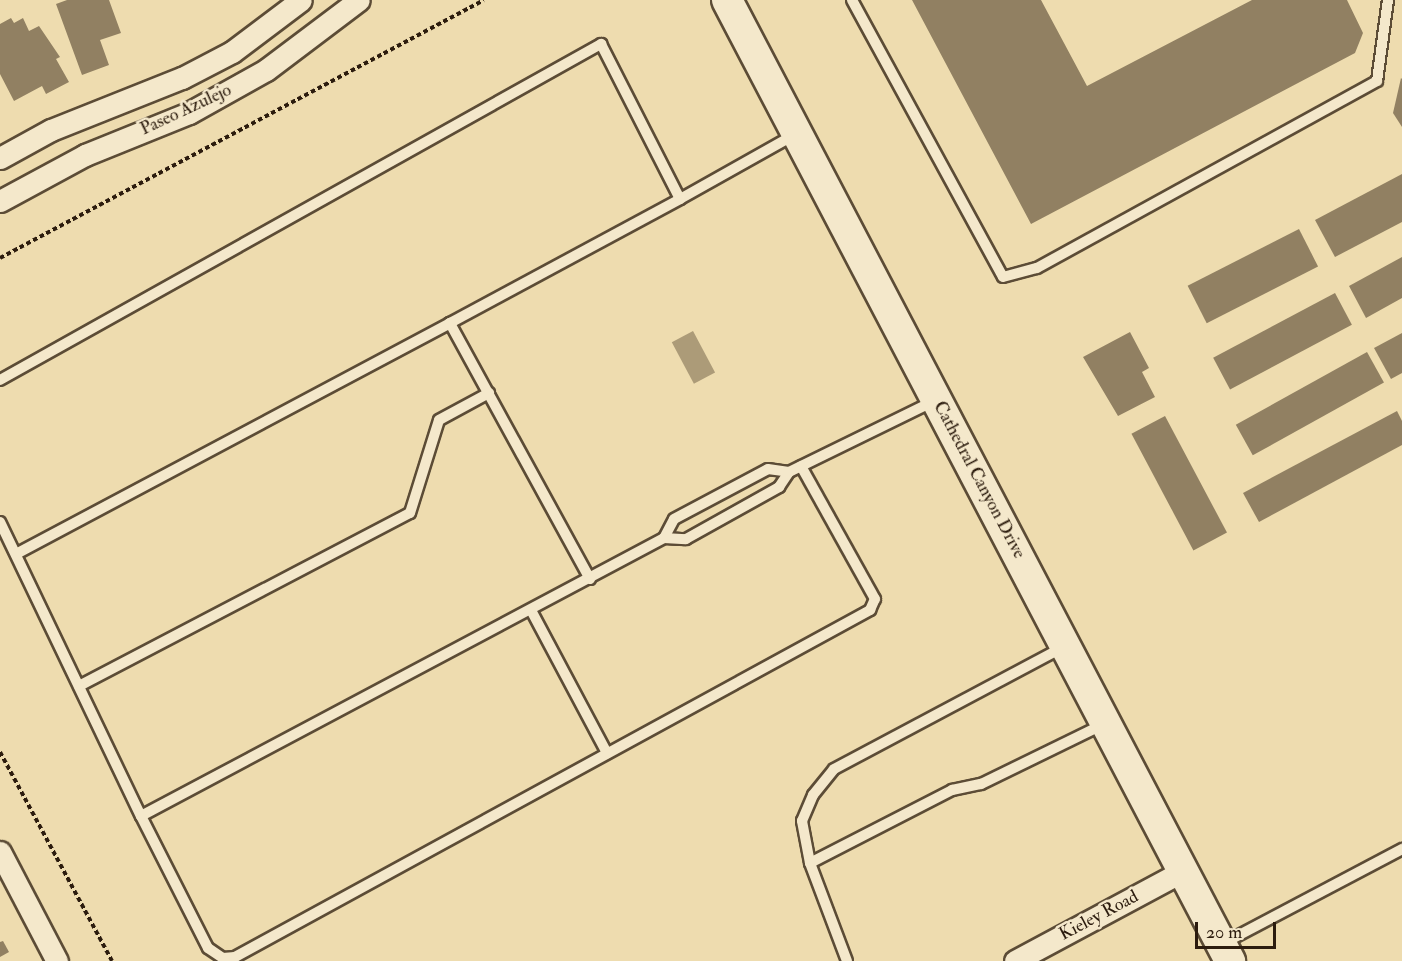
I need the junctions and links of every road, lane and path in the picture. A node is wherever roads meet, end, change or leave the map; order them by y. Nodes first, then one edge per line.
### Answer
1 (301, 0) edge
2 (359, 0) edge
3 (484, 0) edge
4 (727, 0) edge
5 (852, 0) edge
6 (1388, 0) edge
7 (796, 134) junction
8 (0, 158) edge
9 (680, 199) junction
10 (0, 201) edge
11 (0, 258) edge
12 (450, 323) junction
13 (0, 380) edge
14 (489, 393) junction
15 (937, 400) junction
16 (801, 466) junction
17 (789, 472) junction
18 (0, 522) edge
19 (664, 538) junction
20 (16, 554) junction
21 (590, 579) junction
22 (532, 612) junction
23 (1066, 646) junction
24 (79, 686) junction
25 (1106, 722) junction
26 (0, 752) edge
27 (607, 753) junction
28 (141, 816) junction
29 (1402, 849) edge
30 (0, 852) edge
31 (810, 863) junction
32 (1183, 871) junction
33 (1226, 953) edge
34 (57, 961) edge
35 (112, 961) edge
36 (848, 961) edge
37 (1015, 961) edge

1 - 8 street, Paseo Azulejo
2 - 10 street, Paseo Azulejo
3 - 11 path
4 - 7 street, Cathedral Canyon Drive
5 - 6 lane
7 - 9 lane
7 - 15 street, Cathedral Canyon Drive
9 - 12 lane
9 - 13 lane
12 - 14 lane
12 - 20 lane
14 - 21 lane
14 - 24 lane
15 - 16 lane
15 - 23 street, Cathedral Canyon Drive
16 - 17 lane
16 - 27 lane
17 - 19 lane
17 - 19 lane
18 - 20 lane
19 - 21 lane
20 - 24 lane
21 - 22 lane
22 - 27 lane
22 - 28 lane
23 - 25 street, Cathedral Canyon Drive
23 - 31 lane
24 - 28 lane
25 - 31 lane
25 - 32 street, Cathedral Canyon Drive
26 - 35 path
27 - 28 lane
29 - 33 lane
30 - 34 street
31 - 36 lane
32 - 33 street, Cathedral Canyon Drive
32 - 37 street, Kieley Road

